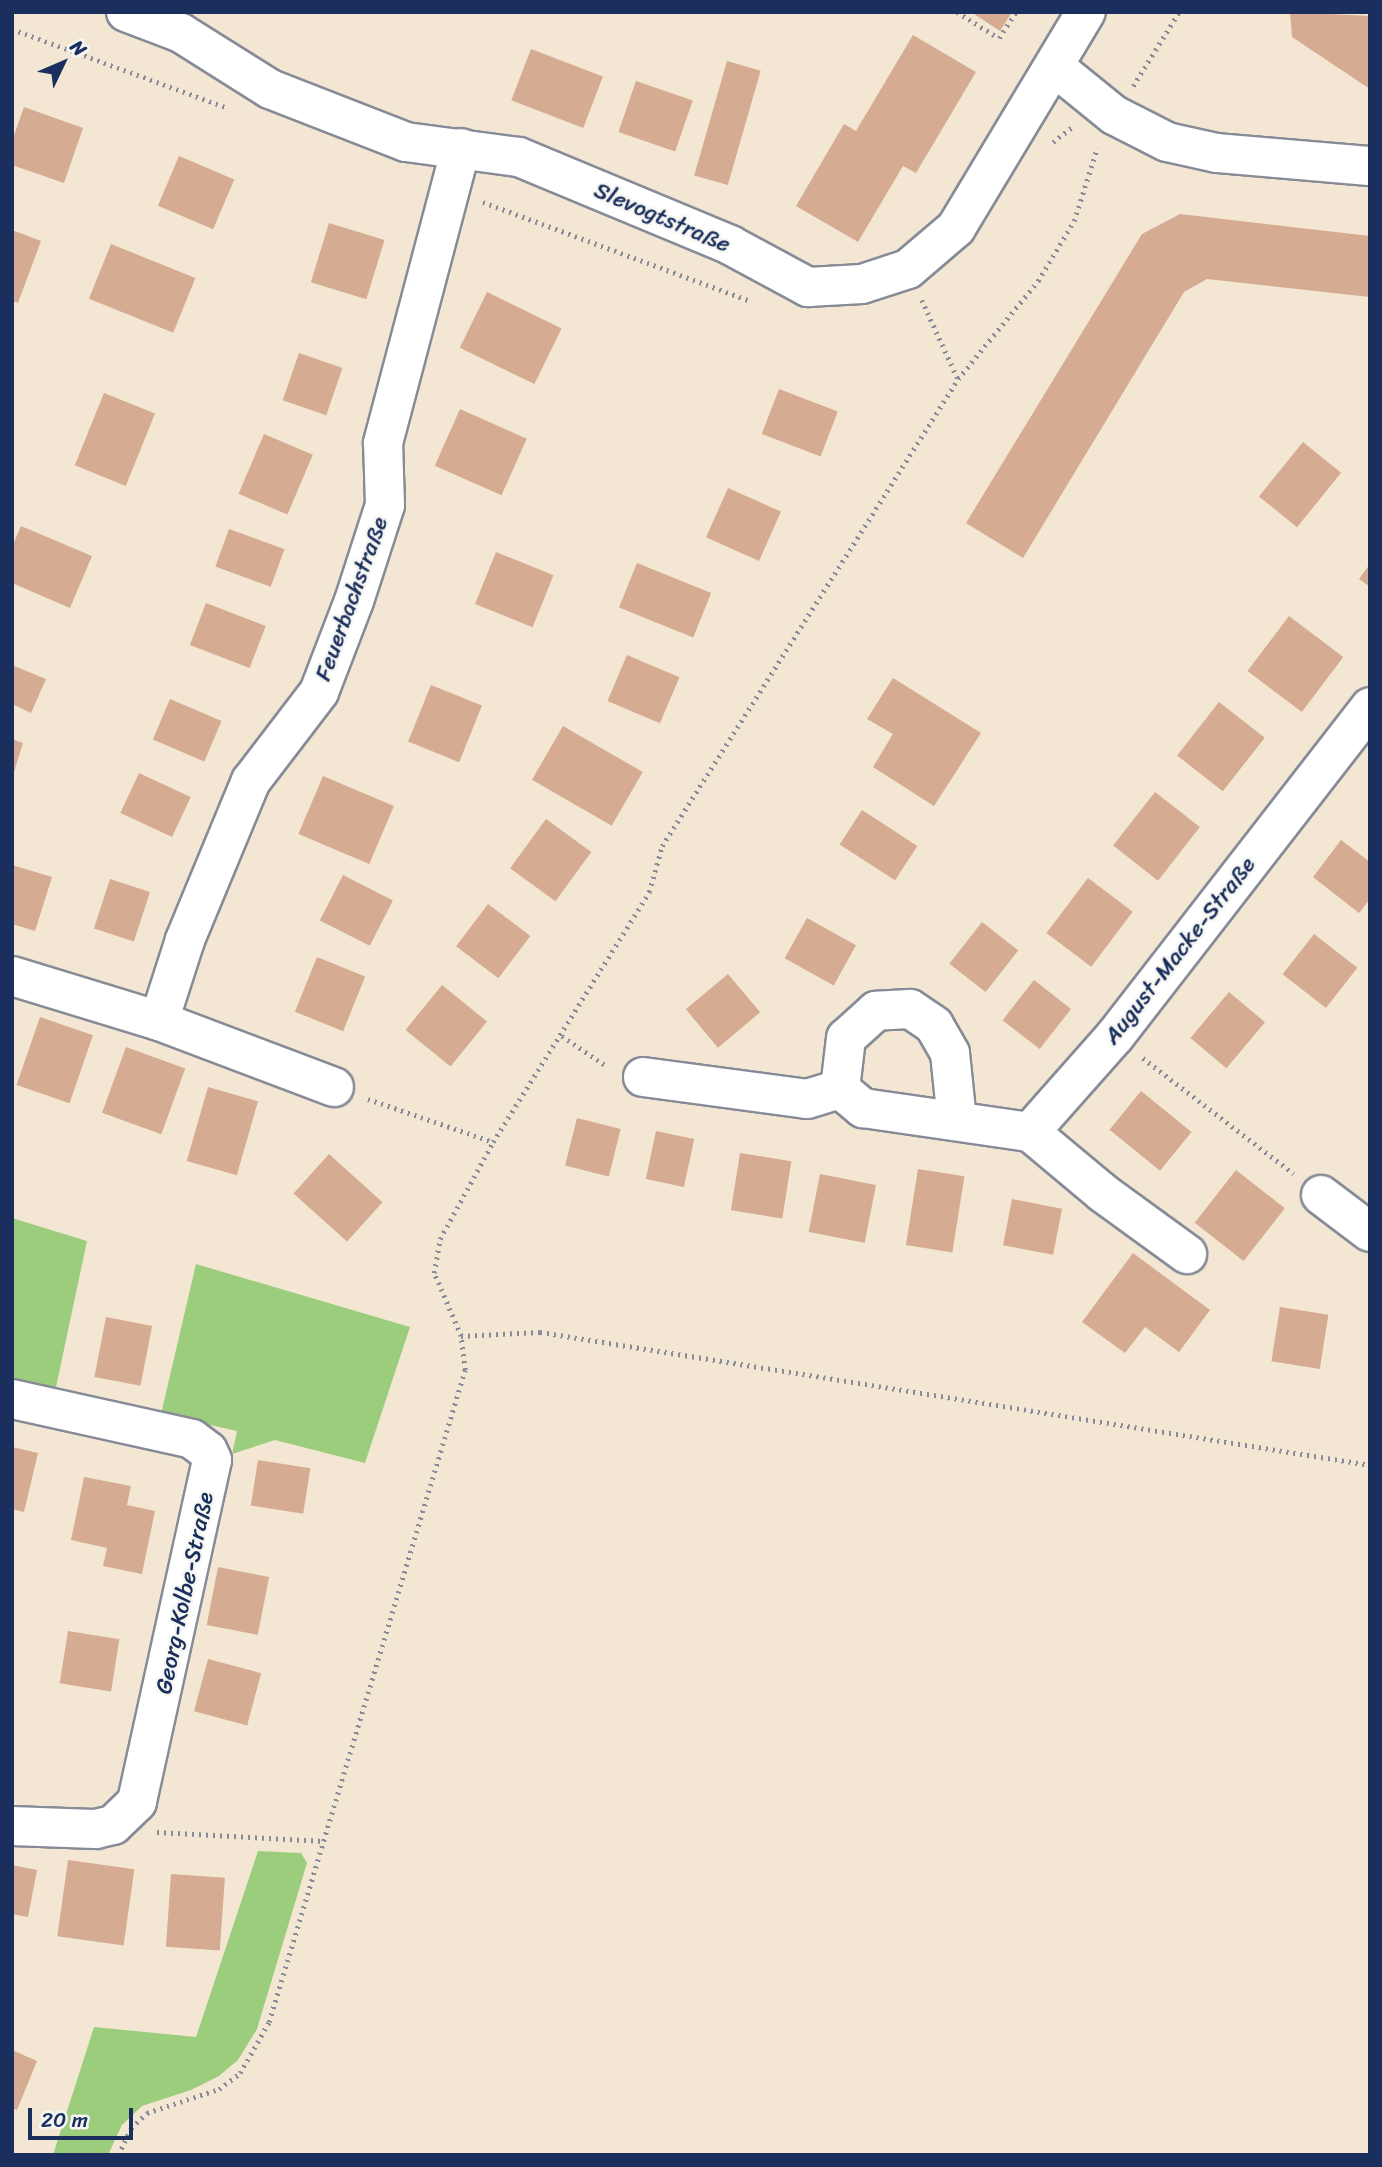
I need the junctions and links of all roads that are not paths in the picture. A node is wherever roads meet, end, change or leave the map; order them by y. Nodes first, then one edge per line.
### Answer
1 (126, 12) edge
2 (1086, 12) edge
3 (1056, 68) junction
4 (461, 148) junction
5 (1370, 166) edge
6 (1370, 707) edge
7 (12, 976) edge
8 (159, 1021) junction
9 (643, 1077) road end
10 (334, 1087) road end
11 (840, 1089) junction
12 (957, 1121) junction
13 (1030, 1132) junction
14 (1321, 1195) road end
15 (1370, 1232) edge
16 (1187, 1254) dead end
17 (12, 1399) edge
18 (12, 1826) edge

1 - 4 street, Slevogtstraße
2 - 3 street, Slevogtstraße
3 - 4 street, Slevogtstraße
3 - 5 street
4 - 8 street, Feuerbachstraße
6 - 13 street, August-Macke-Straße
7 - 8 street
8 - 10 street
9 - 11 street
11 - 12 street
11 - 12 street
12 - 13 street
13 - 16 street
14 - 15 street
17 - 18 street, Georg-Kolbe-Straße

